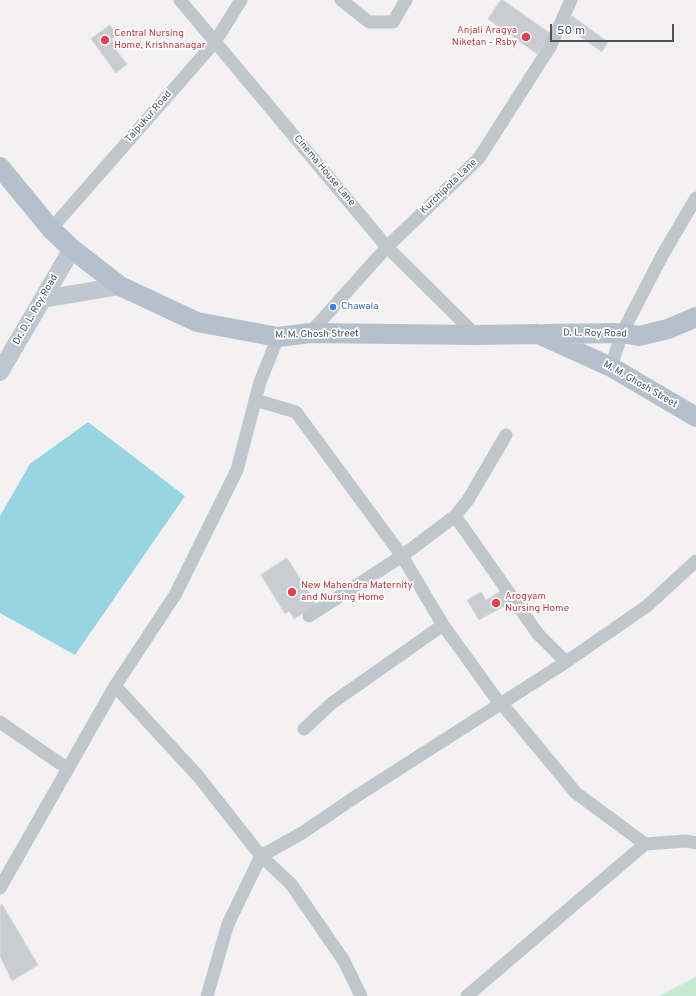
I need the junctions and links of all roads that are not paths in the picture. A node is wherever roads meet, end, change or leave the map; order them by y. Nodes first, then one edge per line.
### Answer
1 (180, 0) edge
2 (241, 0) edge
3 (341, 0) edge
4 (406, 0) edge
5 (571, 0) edge
6 (215, 42) junction
7 (0, 167) edge
8 (696, 198) edge
9 (52, 229) junction
10 (387, 247) junction
11 (72, 249) junction
12 (120, 286) junction
13 (42, 299) junction
14 (696, 317) edge
15 (622, 332) junction
16 (310, 333) junction
17 (538, 334) junction
18 (476, 335) junction
19 (278, 337) junction
20 (611, 367) junction
21 (0, 372) edge
22 (255, 400) junction
23 (696, 417) edge
24 (506, 435) dead end
25 (455, 516) junction
26 (402, 556) junction
27 (696, 561) edge
28 (309, 616) dead end
29 (444, 625) junction
30 (566, 662) junction
31 (115, 686) junction
32 (500, 704) junction
33 (0, 722) edge
34 (304, 729) dead end
35 (68, 769) junction
36 (696, 843) edge
37 (645, 844) junction
38 (261, 856) junction
39 (0, 888) edge
40 (207, 996) edge
41 (361, 996) edge
42 (467, 996) edge

1 - 6 street, Cinema House Lane
2 - 6 street, Talpukur Road
3 - 4 street
5 - 10 street, Kurchipota Lane
6 - 9 street, Talpukur Road
6 - 10 street, Cinema House Lane
7 - 9 main road, M. M. Ghosh Street
8 - 15 street
9 - 11 main road, M. M. Ghosh Street
10 - 16 street, Kurchipota Lane
10 - 18 street, Cinema House Lane
11 - 12 main road, M. M. Ghosh Street
11 - 13 street, Dr. D. L. Roy Road
12 - 13 street
12 - 19 main road, M. M. Ghosh Street
13 - 21 street, Dr. D. L. Roy Road
14 - 15 main road, D. L. Roy Road
15 - 17 main road, D. L. Roy Road
15 - 20 street
16 - 18 main road, M. M. Ghosh Street
16 - 19 main road, M. M. Ghosh Street
17 - 18 main road, M. M. Ghosh Street
17 - 20 main road, M. M. Ghosh Street
19 - 22 street
20 - 23 main road, M. M. Ghosh Street
22 - 26 street
22 - 31 street
24 - 25 street
25 - 26 street
25 - 30 street
26 - 28 street
26 - 29 street
27 - 30 street
29 - 32 street
29 - 34 street
30 - 32 street
31 - 35 street
31 - 38 street
32 - 37 street
32 - 38 street
33 - 35 street
35 - 39 street
36 - 37 street
37 - 42 street
38 - 40 street
38 - 41 street

